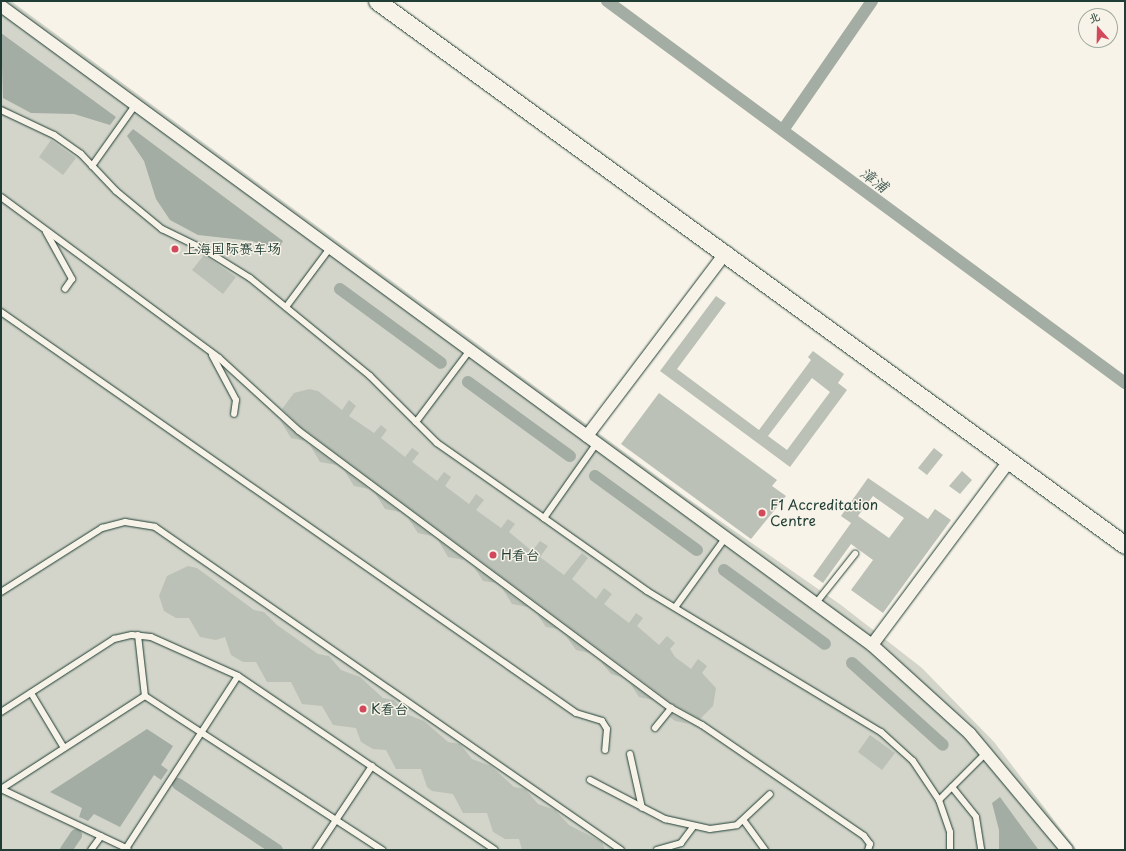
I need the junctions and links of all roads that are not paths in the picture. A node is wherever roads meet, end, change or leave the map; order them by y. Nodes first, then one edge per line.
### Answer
1 (377, 1) edge
2 (1, 6) edge
3 (136, 104) junction
4 (1, 110) edge
5 (92, 166) junction
6 (1, 197) edge
7 (45, 230) junction
8 (330, 248) junction
9 (726, 252) junction
10 (65, 289) dead end
11 (286, 307) junction
12 (1, 312) edge
13 (470, 350) junction
14 (212, 353) junction
15 (234, 414) dead end
16 (416, 422) junction
17 (587, 436) junction
18 (598, 443) junction
19 (1009, 461) junction
20 (544, 518) junction
21 (726, 537) junction
22 (1125, 545) edge
23 (855, 554) dead end
24 (1, 592) edge
25 (816, 603) junction
26 (676, 606) junction
27 (138, 635) junction
28 (872, 645) junction
29 (238, 676) junction
30 (31, 693) junction
31 (145, 696) junction
32 (671, 708) junction
33 (1, 712) edge
34 (655, 728) dead end
35 (202, 732) junction
36 (64, 748) junction
37 (605, 750) dead end
38 (987, 752) junction
39 (630, 754) dead end
40 (372, 766) junction
41 (590, 780) dead end
42 (952, 787) junction
43 (1, 789) edge
44 (770, 794) dead end
45 (939, 800) junction
46 (642, 808) junction
47 (336, 820) junction
48 (744, 820) junction
49 (693, 827) junction
50 (101, 836) junction
51 (126, 849) edge
52 (91, 850) edge
53 (316, 850) edge
54 (382, 850) edge
55 (495, 850) edge
56 (621, 850) edge
57 (657, 850) edge
58 (766, 850) edge
59 (868, 850) edge
60 (950, 850) edge
61 (981, 850) edge
62 (1067, 850) edge

1 - 9 street
2 - 3 street
3 - 5 lane
3 - 8 street
4 - 5 lane
5 - 11 lane
6 - 7 lane
7 - 10 lane
7 - 14 lane
8 - 11 lane
8 - 13 street
9 - 17 street
9 - 19 street
11 - 16 lane
12 - 37 lane
13 - 16 lane
13 - 17 street
14 - 15 lane
14 - 32 lane
16 - 20 lane
17 - 18 street
18 - 20 lane
18 - 21 street
19 - 22 street
19 - 28 street
20 - 26 lane
21 - 25 street
21 - 26 lane
23 - 25 lane
24 - 56 lane
25 - 28 street
26 - 45 lane
27 - 29 lane
27 - 30 lane
27 - 31 lane
28 - 38 street
29 - 35 lane
29 - 40 lane
30 - 33 lane
30 - 36 lane
31 - 35 lane
31 - 36 lane
32 - 34 lane
32 - 59 lane
35 - 47 lane
35 - 51 lane
36 - 43 lane
38 - 42 lane
38 - 62 street
39 - 46 lane
40 - 47 lane
40 - 55 lane
41 - 46 lane
42 - 45 lane
42 - 61 lane
43 - 50 lane
44 - 48 lane
45 - 60 lane
46 - 49 lane
47 - 53 lane
47 - 54 lane
48 - 49 lane
48 - 58 lane
49 - 57 lane
50 - 51 lane
50 - 52 lane

